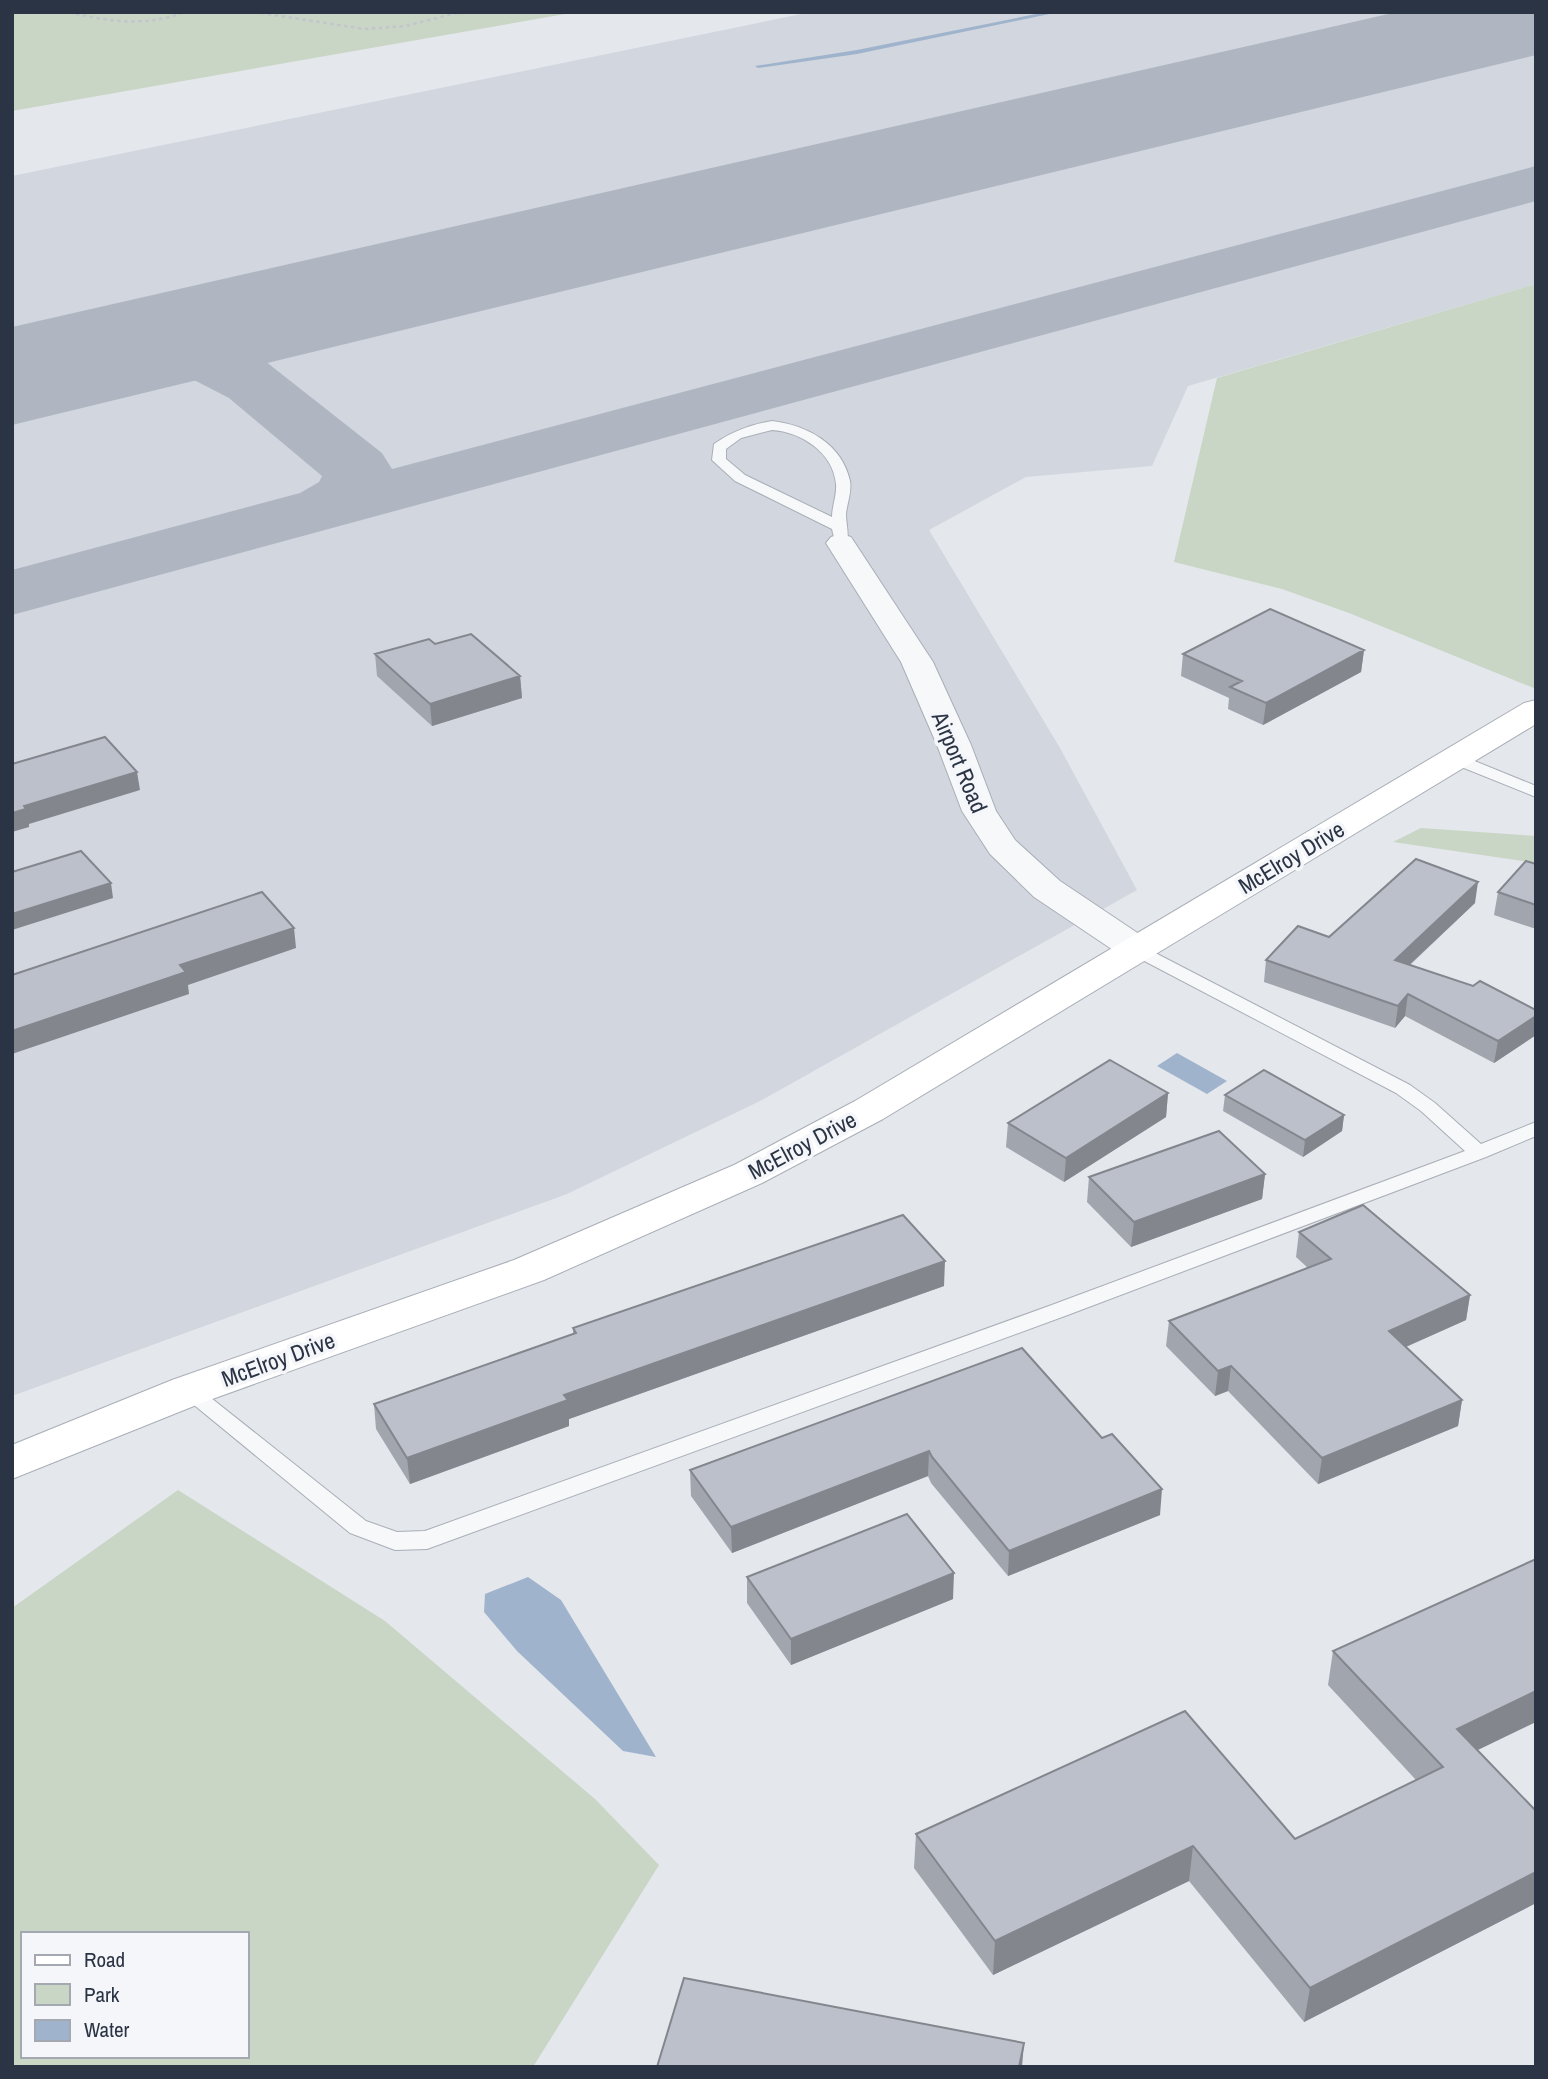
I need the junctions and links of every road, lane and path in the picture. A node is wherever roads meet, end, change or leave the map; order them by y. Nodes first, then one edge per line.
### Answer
1 (69, 12) edge
2 (185, 12) edge
3 (254, 12) edge
4 (461, 12) edge
5 (840, 535) junction
6 (1536, 710) edge
7 (1455, 758) junction
8 (1536, 792) edge
9 (1138, 950) junction
10 (1536, 1128) edge
11 (1479, 1153) junction
12 (188, 1391) junction
13 (12, 1463) edge

1 - 2 path
3 - 4 path
5 - 5 lane
5 - 9 street, Airport Road
6 - 7 street, McElroy Drive
7 - 8 lane
7 - 9 street, McElroy Drive
9 - 11 lane
9 - 12 street, McElroy Drive
10 - 11 lane
11 - 12 lane
12 - 13 street, McElroy Drive

